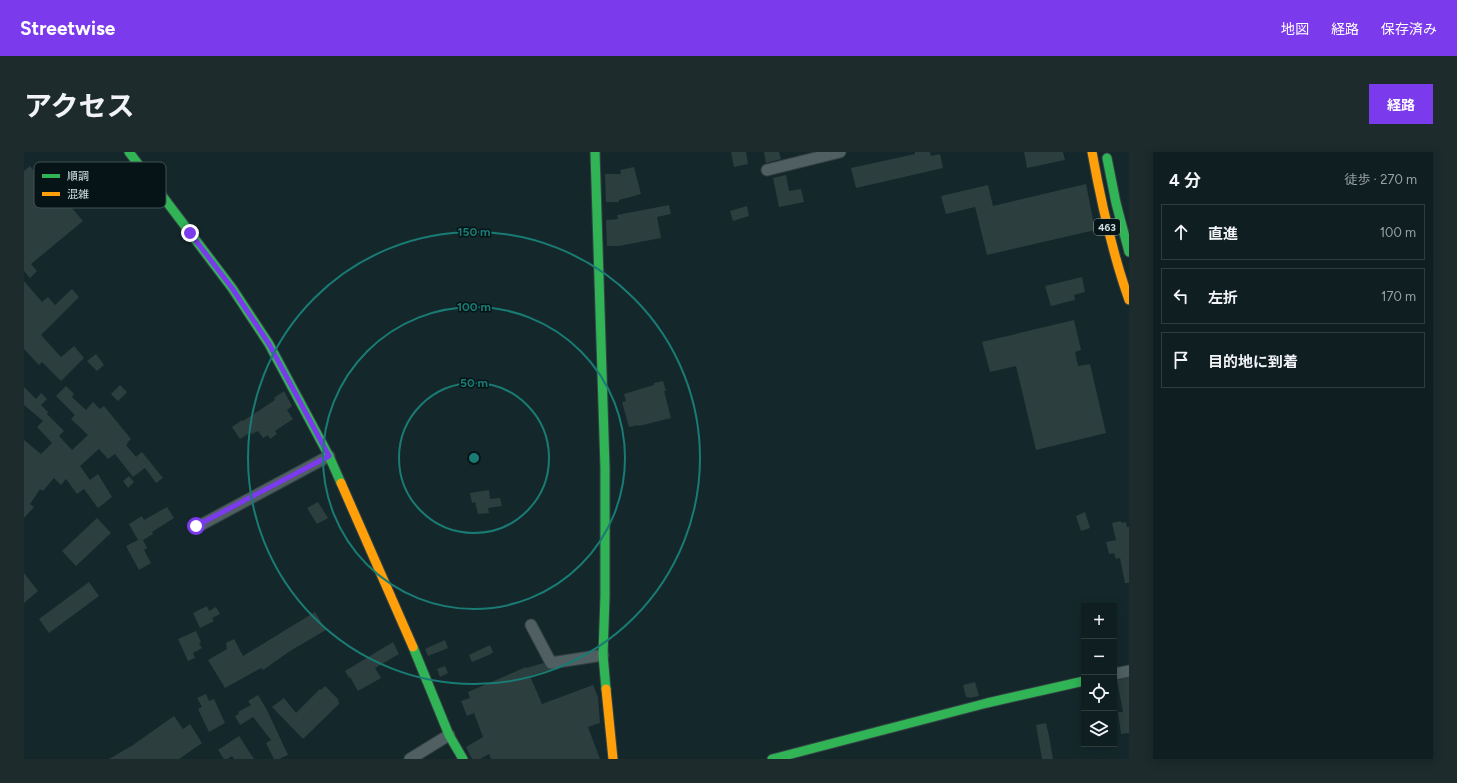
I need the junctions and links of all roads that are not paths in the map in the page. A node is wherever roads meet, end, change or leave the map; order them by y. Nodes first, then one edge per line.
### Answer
1 (129, 152) edge
2 (595, 152) edge
3 (840, 152) edge
4 (1092, 152) edge
5 (1106, 152) edge
6 (137, 162) edge
7 (767, 170) dead end
8 (166, 201) edge
9 (1129, 252) edge
10 (1129, 300) edge
11 (329, 456) junction
12 (196, 526) dead end
13 (531, 625) dead end
14 (603, 655) junction
15 (1129, 671) edge
16 (1117, 673) edge
17 (1081, 682) edge
18 (449, 734) junction
19 (410, 759) edge
20 (463, 759) edge
21 (613, 759) edge
22 (772, 759) edge

1 - 6 main road
2 - 14 main road
3 - 7 street
4 - 10 main road, 463
5 - 9 main road, 463
8 - 11 main road
11 - 12 street
11 - 18 main road
13 - 14 street
14 - 21 main road
15 - 16 street
17 - 22 main road
18 - 19 street
18 - 20 main road

